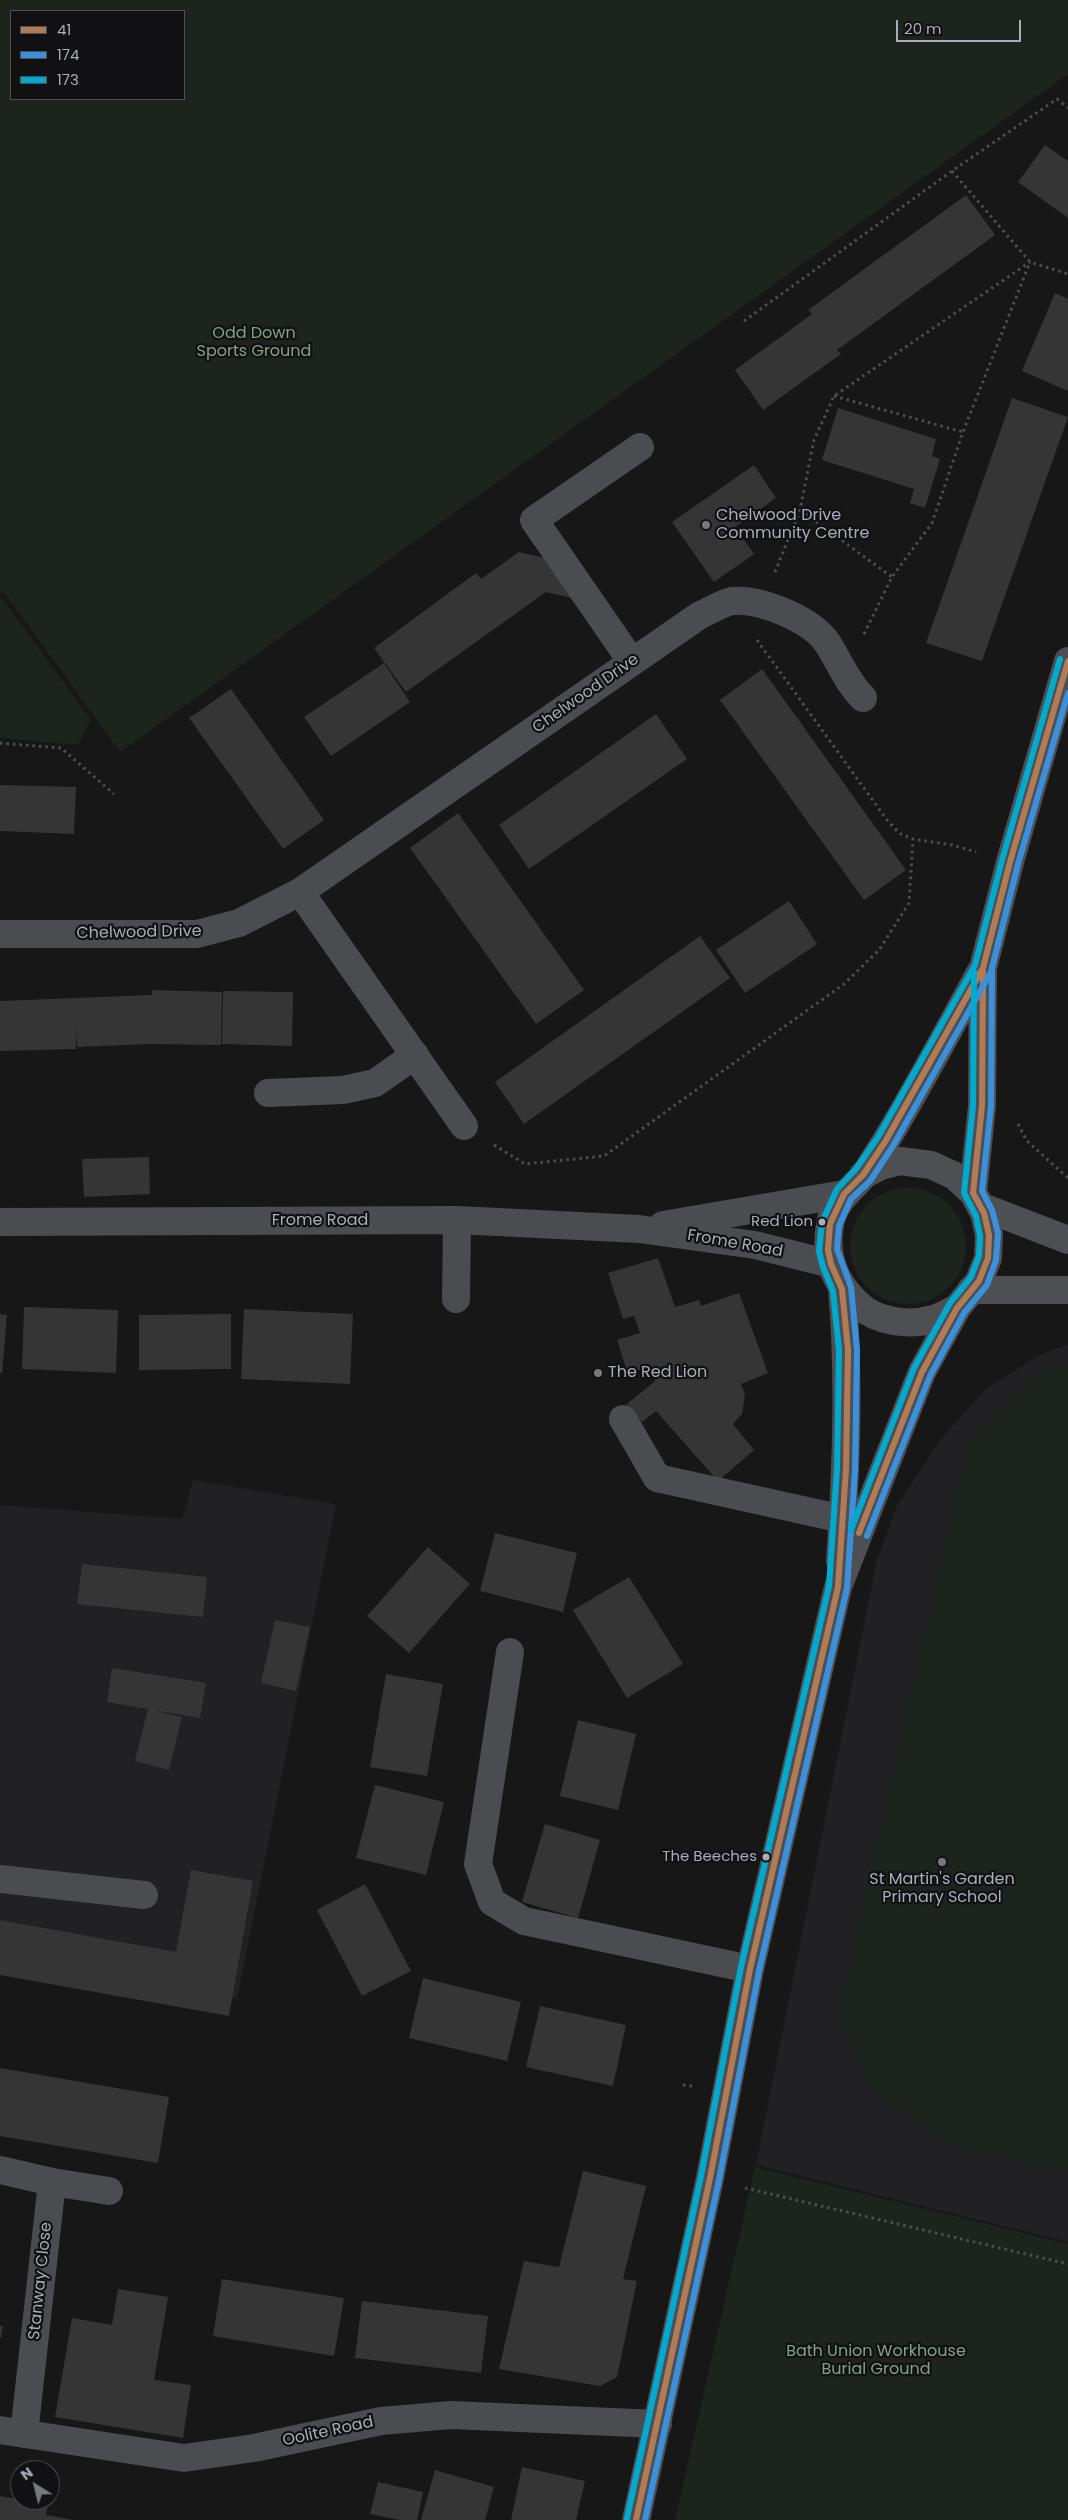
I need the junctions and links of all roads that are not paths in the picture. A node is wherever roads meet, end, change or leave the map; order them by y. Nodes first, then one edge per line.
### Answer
1 (640, 447) dead end
2 (1068, 661) edge
3 (632, 662) junction
4 (863, 698) dead end
5 (300, 892) junction
6 (0, 934) edge
7 (982, 968) junction
8 (415, 1055) junction
9 (268, 1094) dead end
10 (464, 1126) road end
11 (863, 1175) junction
12 (844, 1194) junction
13 (977, 1200) junction
14 (457, 1220) junction
15 (0, 1222) edge
16 (639, 1229) junction
17 (1068, 1240) edge
18 (831, 1264) junction
19 (842, 1288) junction
20 (1068, 1290) edge
21 (456, 1299) dead end
22 (964, 1299) junction
23 (623, 1419) dead end
24 (843, 1519) junction
25 (838, 1587) junction
26 (510, 1652) dead end
27 (0, 1879) edge
28 (144, 1895) dead end
29 (750, 1969) junction
30 (0, 2170) edge
31 (52, 2182) junction
32 (109, 2190) dead end
33 (658, 2424) junction
34 (12, 2432) edge
35 (636, 2520) edge

1 - 3 street
2 - 7 main road
3 - 4 street, Chelwood Drive
3 - 5 street, Chelwood Drive
5 - 6 street, Chelwood Drive
5 - 8 street
7 - 11 main road
7 - 13 main road
8 - 9 street
8 - 10 street
11 - 12 main road
11 - 13 main road
12 - 16 street, Frome Road
12 - 18 main road
13 - 17 main road
13 - 22 main road
14 - 15 street, Frome Road
14 - 16 street, Frome Road
14 - 21 street
16 - 18 street, Frome Road
18 - 19 main road
19 - 22 main road
19 - 24 main road
20 - 22 main road
22 - 25 main road
23 - 24 street
24 - 25 main road
25 - 29 main road
26 - 29 street
27 - 28 street
29 - 33 main road
30 - 31 street
31 - 32 street
31 - 34 street, Stanway Close
33 - 34 street, Oolite Road
33 - 35 main road

